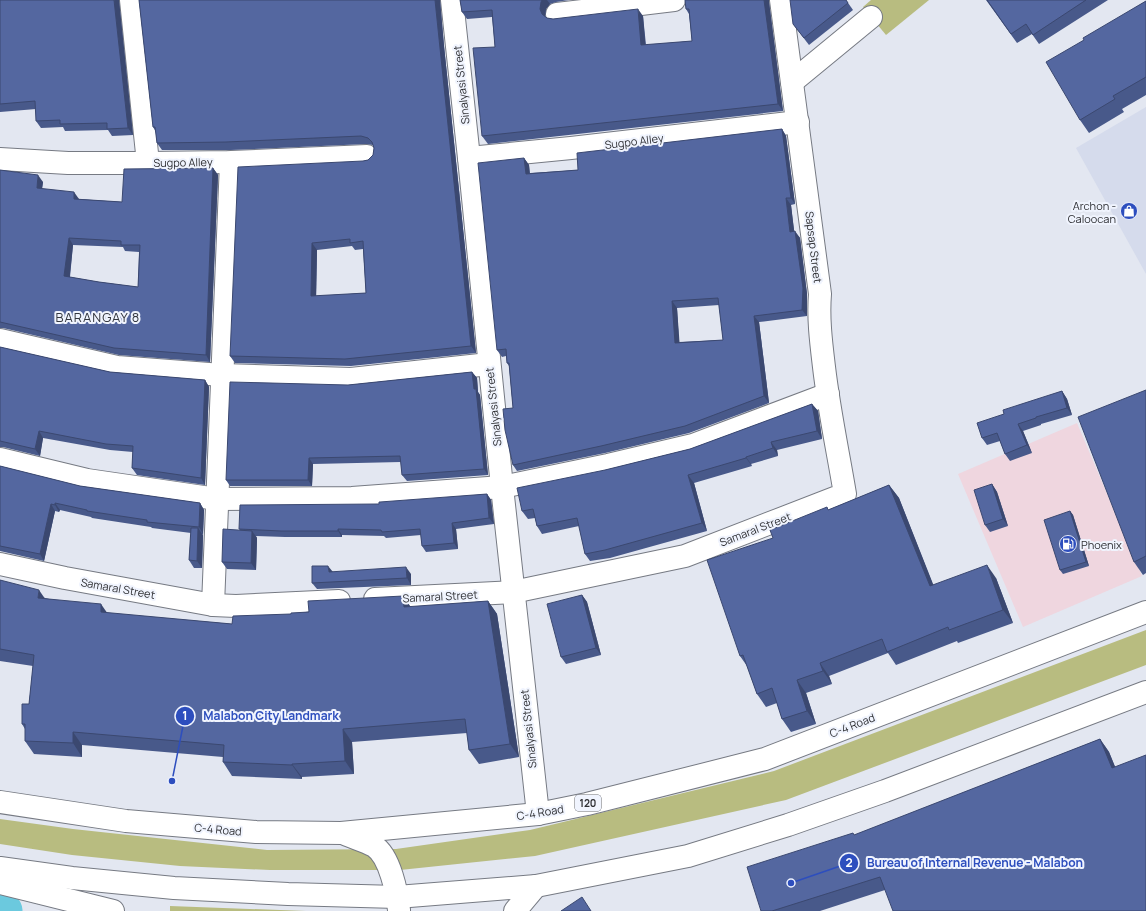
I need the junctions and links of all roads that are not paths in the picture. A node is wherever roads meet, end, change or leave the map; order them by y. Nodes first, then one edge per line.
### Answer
1 (131, 0) edge
2 (452, 0) edge
3 (674, 0) edge
4 (781, 0) edge
5 (557, 14) dead end
6 (871, 17) dead end
7 (792, 82) junction
8 (798, 122) junction
9 (367, 156) dead end
10 (469, 158) junction
11 (0, 159) edge
12 (231, 162) junction
13 (148, 163) junction
14 (0, 340) edge
15 (489, 364) junction
16 (222, 375) junction
17 (828, 394) junction
18 (0, 458) edge
19 (502, 487) junction
20 (845, 494) joint
21 (217, 499) junction
22 (0, 564) edge
23 (513, 592) junction
24 (213, 605) junction
25 (1146, 612) edge
26 (1146, 692) edge
27 (0, 802) edge
28 (538, 814) junction
29 (341, 833) junction
30 (0, 868) edge
31 (0, 883) edge
32 (536, 886) junction
33 (398, 904) edge
34 (113, 911) edge
35 (515, 911) edge

1 - 13 main road
2 - 10 main road, Sinalyasi Street
3 - 5 main road
4 - 7 main road, Sapsap Street
6 - 7 main road
7 - 8 main road, Sapsap Street
8 - 10 main road, Sugpo Alley
8 - 17 main road, Sapsap Street
9 - 12 main road, Sugpo Alley
10 - 15 main road, Sinalyasi Street
11 - 13 main road, Sugpo Alley
12 - 13 main road, Sugpo Alley
12 - 16 main road
14 - 16 main road
15 - 16 main road
15 - 19 main road, Sinalyasi Street
16 - 21 main road
17 - 19 main road
17 - 20 main road, Sapsap Street
18 - 21 main road
19 - 21 main road
19 - 23 main road, Sinalyasi Street
20 - 23 main road, Samaral Street
21 - 24 main road
22 - 24 main road, Samaral Street
23 - 24 main road, Samaral Street
23 - 28 main road, Sinalyasi Street
25 - 28 main road, C-4 Road / 120
26 - 32 main road
27 - 29 main road, C-4 Road / 120
28 - 29 main road, C-4 Road / 120
29 - 33 main road
30 - 33 main road
31 - 34 main road
32 - 33 main road
32 - 35 main road

